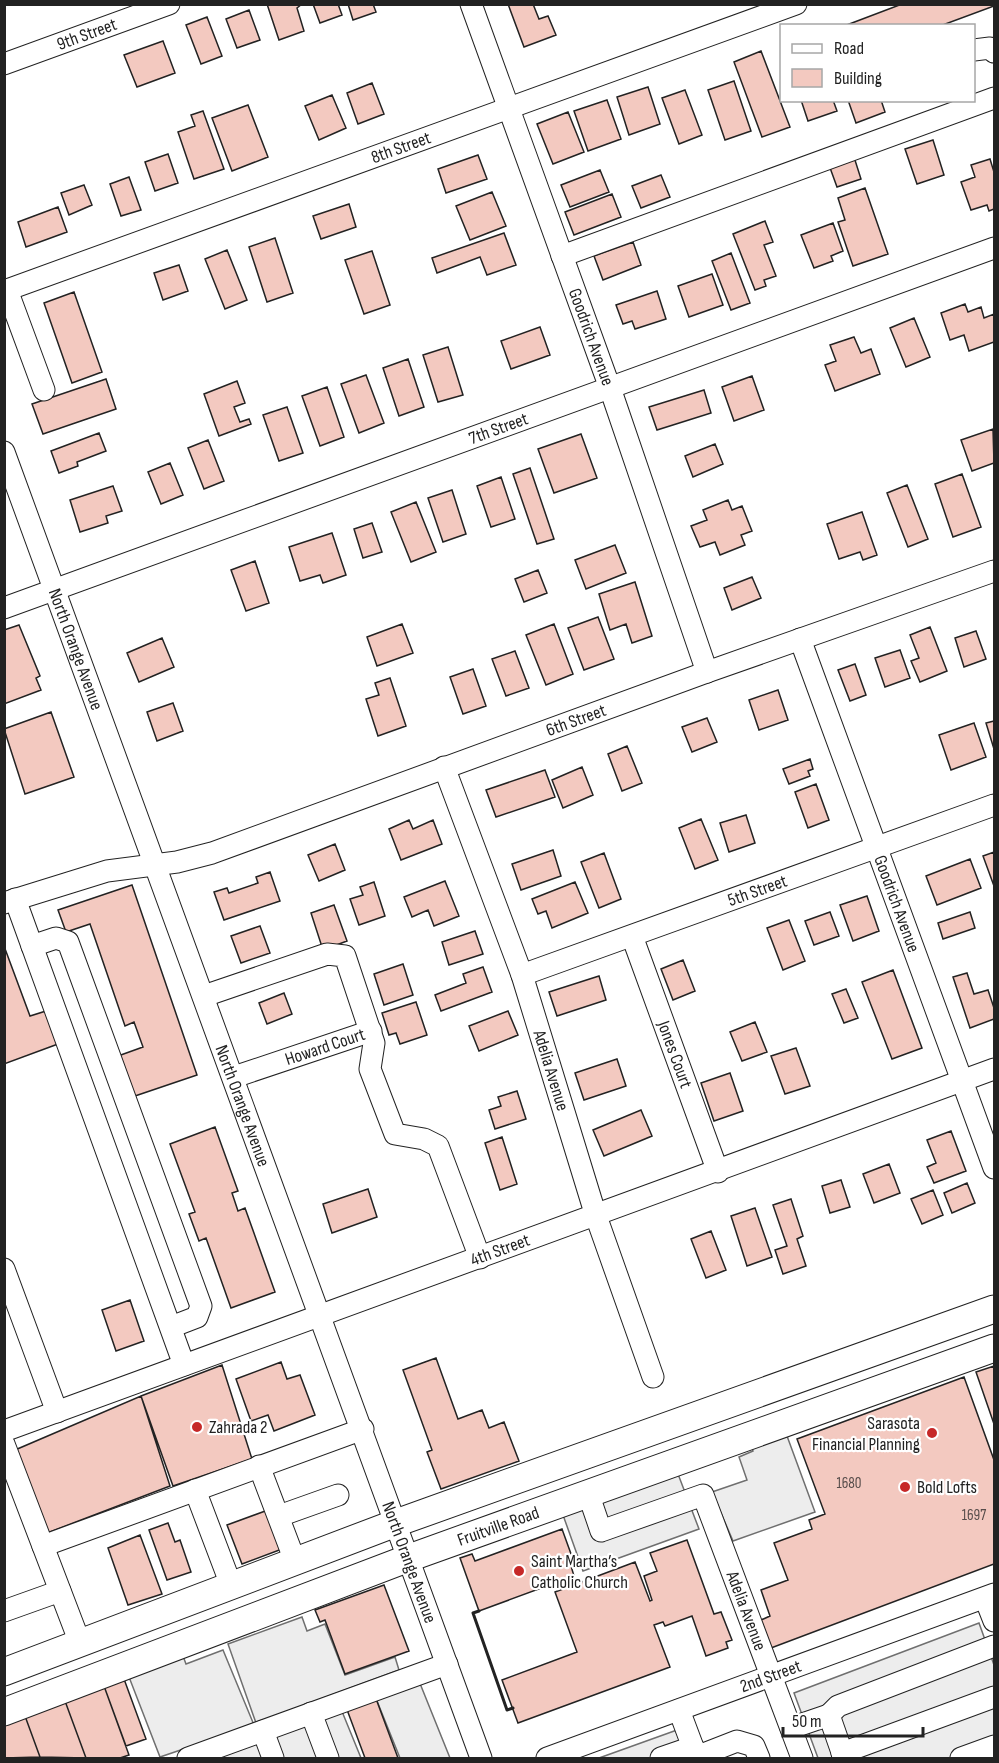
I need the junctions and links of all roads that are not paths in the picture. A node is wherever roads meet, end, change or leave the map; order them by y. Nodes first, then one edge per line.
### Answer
1 (169, 4) edge
2 (471, 4) edge
3 (796, 4) edge
4 (975, 50) edge
5 (994, 52) edge
6 (4, 64) edge
7 (994, 98) edge
8 (509, 108) junction
9 (994, 248) edge
10 (562, 256) junction
11 (6, 290) edge
12 (610, 388) junction
13 (44, 390) dead end
14 (4, 452) edge
15 (994, 571) edge
16 (54, 589) junction
17 (4, 608) edge
18 (800, 639) junction
19 (707, 672) junction
20 (444, 767) junction
21 (994, 805) edge
22 (878, 847) junction
23 (155, 865) junction
24 (10, 901) edge
25 (632, 936) junction
26 (32, 946) junction
27 (522, 975) junction
28 (204, 996) junction
29 (371, 1031) junction
30 (994, 1069) edge
31 (234, 1077) junction
32 (962, 1081) junction
33 (133, 1120) junction
34 (100, 1131) junction
35 (994, 1168) edge
36 (718, 1172) junction
37 (596, 1216) junction
38 (480, 1258) junction
39 (4, 1269) edge
40 (994, 1309) edge
41 (322, 1316) junction
42 (171, 1327) junction
43 (994, 1348) edge
44 (184, 1365) junction
45 (653, 1377) dead end
46 (57, 1412) junction
47 (363, 1429) junction
48 (4, 1431) edge
49 (4, 1444) edge
50 (260, 1466) junction
51 (195, 1490) junction
52 (588, 1493) junction
53 (338, 1495) dead end
54 (14, 1499) edge
55 (279, 1516) junction
56 (396, 1523) junction
57 (43, 1546) junction
58 (409, 1558) junction
59 (294, 1561) junction
60 (231, 1585) junction
61 (60, 1591) junction
62 (990, 1596) edge
63 (4, 1611) edge
64 (994, 1621) edge
65 (80, 1643) junction
66 (994, 1646) edge
67 (447, 1664) junction
68 (4, 1672) edge
69 (772, 1675) junction
70 (994, 1697) edge
71 (679, 1710) junction
72 (4, 1712) edge
73 (311, 1713) junction
74 (829, 1715) junction
75 (791, 1728) junction
76 (263, 1731) junction
77 (994, 1746) edge
78 (695, 1754) edge
79 (843, 1756) edge
80 (797, 1757) edge
81 (188, 1758) edge
82 (273, 1758) edge
83 (328, 1758) edge
84 (481, 1758) edge
85 (546, 1758) edge
86 (661, 1758) edge
87 (759, 1758) edge
88 (961, 1758) edge

1 - 6 street, 9th Street
2 - 8 street, Goodrich Avenue
3 - 8 street, 8th Street
4 - 5 street
7 - 10 street
8 - 10 street, Goodrich Avenue
8 - 11 street, 8th Street
9 - 12 street, 7th Street
10 - 12 street, Goodrich Avenue
11 - 13 street
12 - 16 street, 7th Street
12 - 19 street, Goodrich Avenue
14 - 16 street, North Orange Avenue
15 - 18 street, 6th Street
16 - 17 street, 7th Street
16 - 23 street, North Orange Avenue
18 - 19 street, 6th Street
18 - 22 street, Goodrich Avenue
19 - 20 street, 6th Street
20 - 23 street, 6th Street
20 - 27 street, Adelia Avenue
21 - 22 street, 5th Street
22 - 25 street, 5th Street
22 - 32 street, Goodrich Avenue
23 - 24 street, 6th Street
23 - 28 street, North Orange Avenue
24 - 26 street
25 - 27 street, 5th Street
25 - 36 street, Jones Court
26 - 33 street
26 - 34 street
27 - 37 street, Adelia Avenue
28 - 29 street, Howard Court
28 - 31 street, North Orange Avenue
29 - 31 street, Howard Court
29 - 38 street
30 - 32 street, 4th Street
31 - 41 street, North Orange Avenue
32 - 35 street, Goodrich Avenue
32 - 36 street, 4th Street
33 - 34 street
33 - 42 street
34 - 42 street
36 - 37 street, 4th Street
37 - 38 street, 4th Street
37 - 45 street, Adelia Avenue
38 - 41 street, 4th Street
39 - 46 street
40 - 56 main road, Fruitville Road
41 - 44 street, 4th Street
41 - 47 street, North Orange Avenue
42 - 44 street
43 - 52 main road, Fruitville Road
44 - 46 street, 4th Street
46 - 48 street, 4th Street
47 - 50 street
47 - 56 street, North Orange Avenue
49 - 54 street
50 - 51 street
50 - 55 street
51 - 57 street
51 - 60 street
52 - 58 main road, Fruitville Road
52 - 69 street, Adelia Avenue
53 - 55 street
54 - 57 street
55 - 59 street
56 - 58 street, North Orange Avenue
56 - 59 main road, Fruitville Road
57 - 61 street
58 - 67 street, North Orange Avenue
58 - 72 main road, Fruitville Road
59 - 60 main road, Fruitville Road
60 - 65 main road, Fruitville Road
61 - 63 street
61 - 65 street
62 - 64 street
62 - 69 street, 2nd Street
65 - 68 main road, Fruitville Road
66 - 74 street
67 - 73 street
67 - 84 street, North Orange Avenue
69 - 71 street, 2nd Street
69 - 75 street, Adelia Avenue
70 - 79 street
71 - 78 street
71 - 85 street, 2nd Street
73 - 76 street
73 - 83 street
74 - 75 street
74 - 79 street
75 - 80 street, Adelia Avenue
76 - 81 street
76 - 82 street
77 - 88 street
78 - 86 street
78 - 87 street

